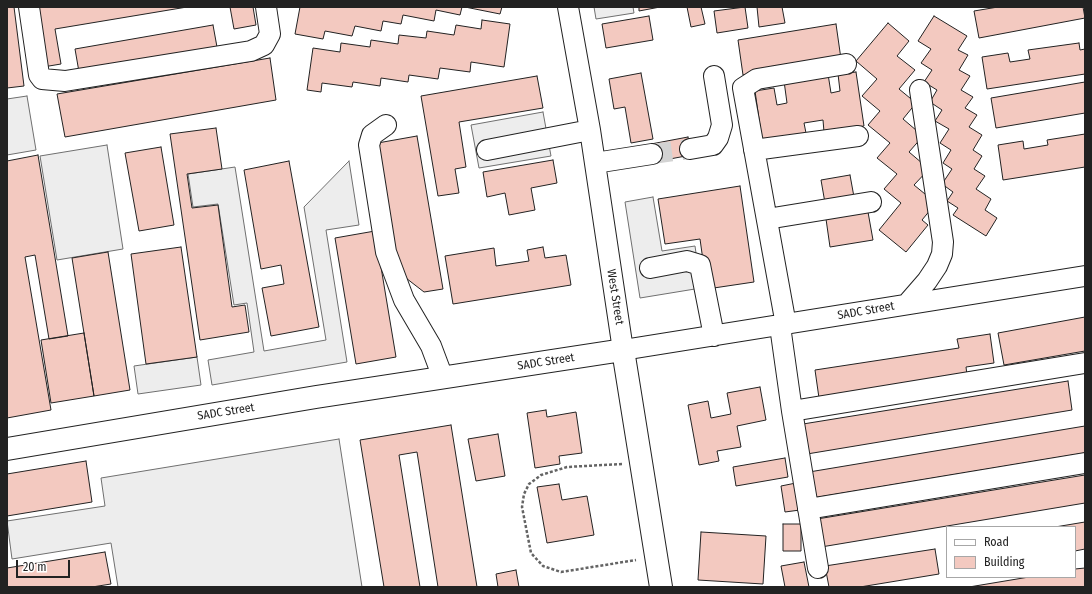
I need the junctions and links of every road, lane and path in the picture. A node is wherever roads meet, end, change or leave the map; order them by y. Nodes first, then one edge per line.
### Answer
1 (29, 7) edge
2 (266, 7) edge
3 (568, 7) edge
4 (846, 64) dead end
5 (714, 76) dead end
6 (920, 90) dead end
7 (386, 125) dead end
8 (590, 130) junction
9 (858, 136) dead end
10 (690, 149) tunnel mouth
11 (487, 150) dead end
12 (754, 150) junction
13 (652, 154) tunnel mouth
14 (595, 163) junction
15 (871, 202) dead end
16 (767, 219) junction
17 (650, 268) dead end
18 (1085, 276) edge
19 (907, 304) junction
20 (783, 325) junction
21 (714, 336) junction
22 (623, 350) junction
23 (1085, 363) edge
24 (443, 378) junction
25 (792, 411) junction
26 (7, 449) edge
27 (641, 463) junction
28 (1085, 463) edge
29 (808, 509) junction
30 (656, 557) junction
31 (818, 568) dead end
32 (661, 587) edge

1 - 2 street
3 - 8 street, West Street
4 - 12 street
5 - 10 street
6 - 19 street
7 - 24 street
8 - 11 street
8 - 14 street, West Street
9 - 12 street
12 - 16 street
13 - 14 street
14 - 22 street, West Street
15 - 16 street
16 - 20 street
17 - 21 street
18 - 19 street, SADC Street
19 - 20 street, SADC Street
20 - 21 street, SADC Street
20 - 25 street
21 - 22 street, SADC Street
22 - 24 main road, SADC Street
22 - 27 main road, West Street
23 - 25 street
24 - 26 main road, SADC Street
25 - 29 street
27 - 30 main road, West Street
27 - 30 path
28 - 29 street
29 - 31 street
30 - 32 main road, West Street

